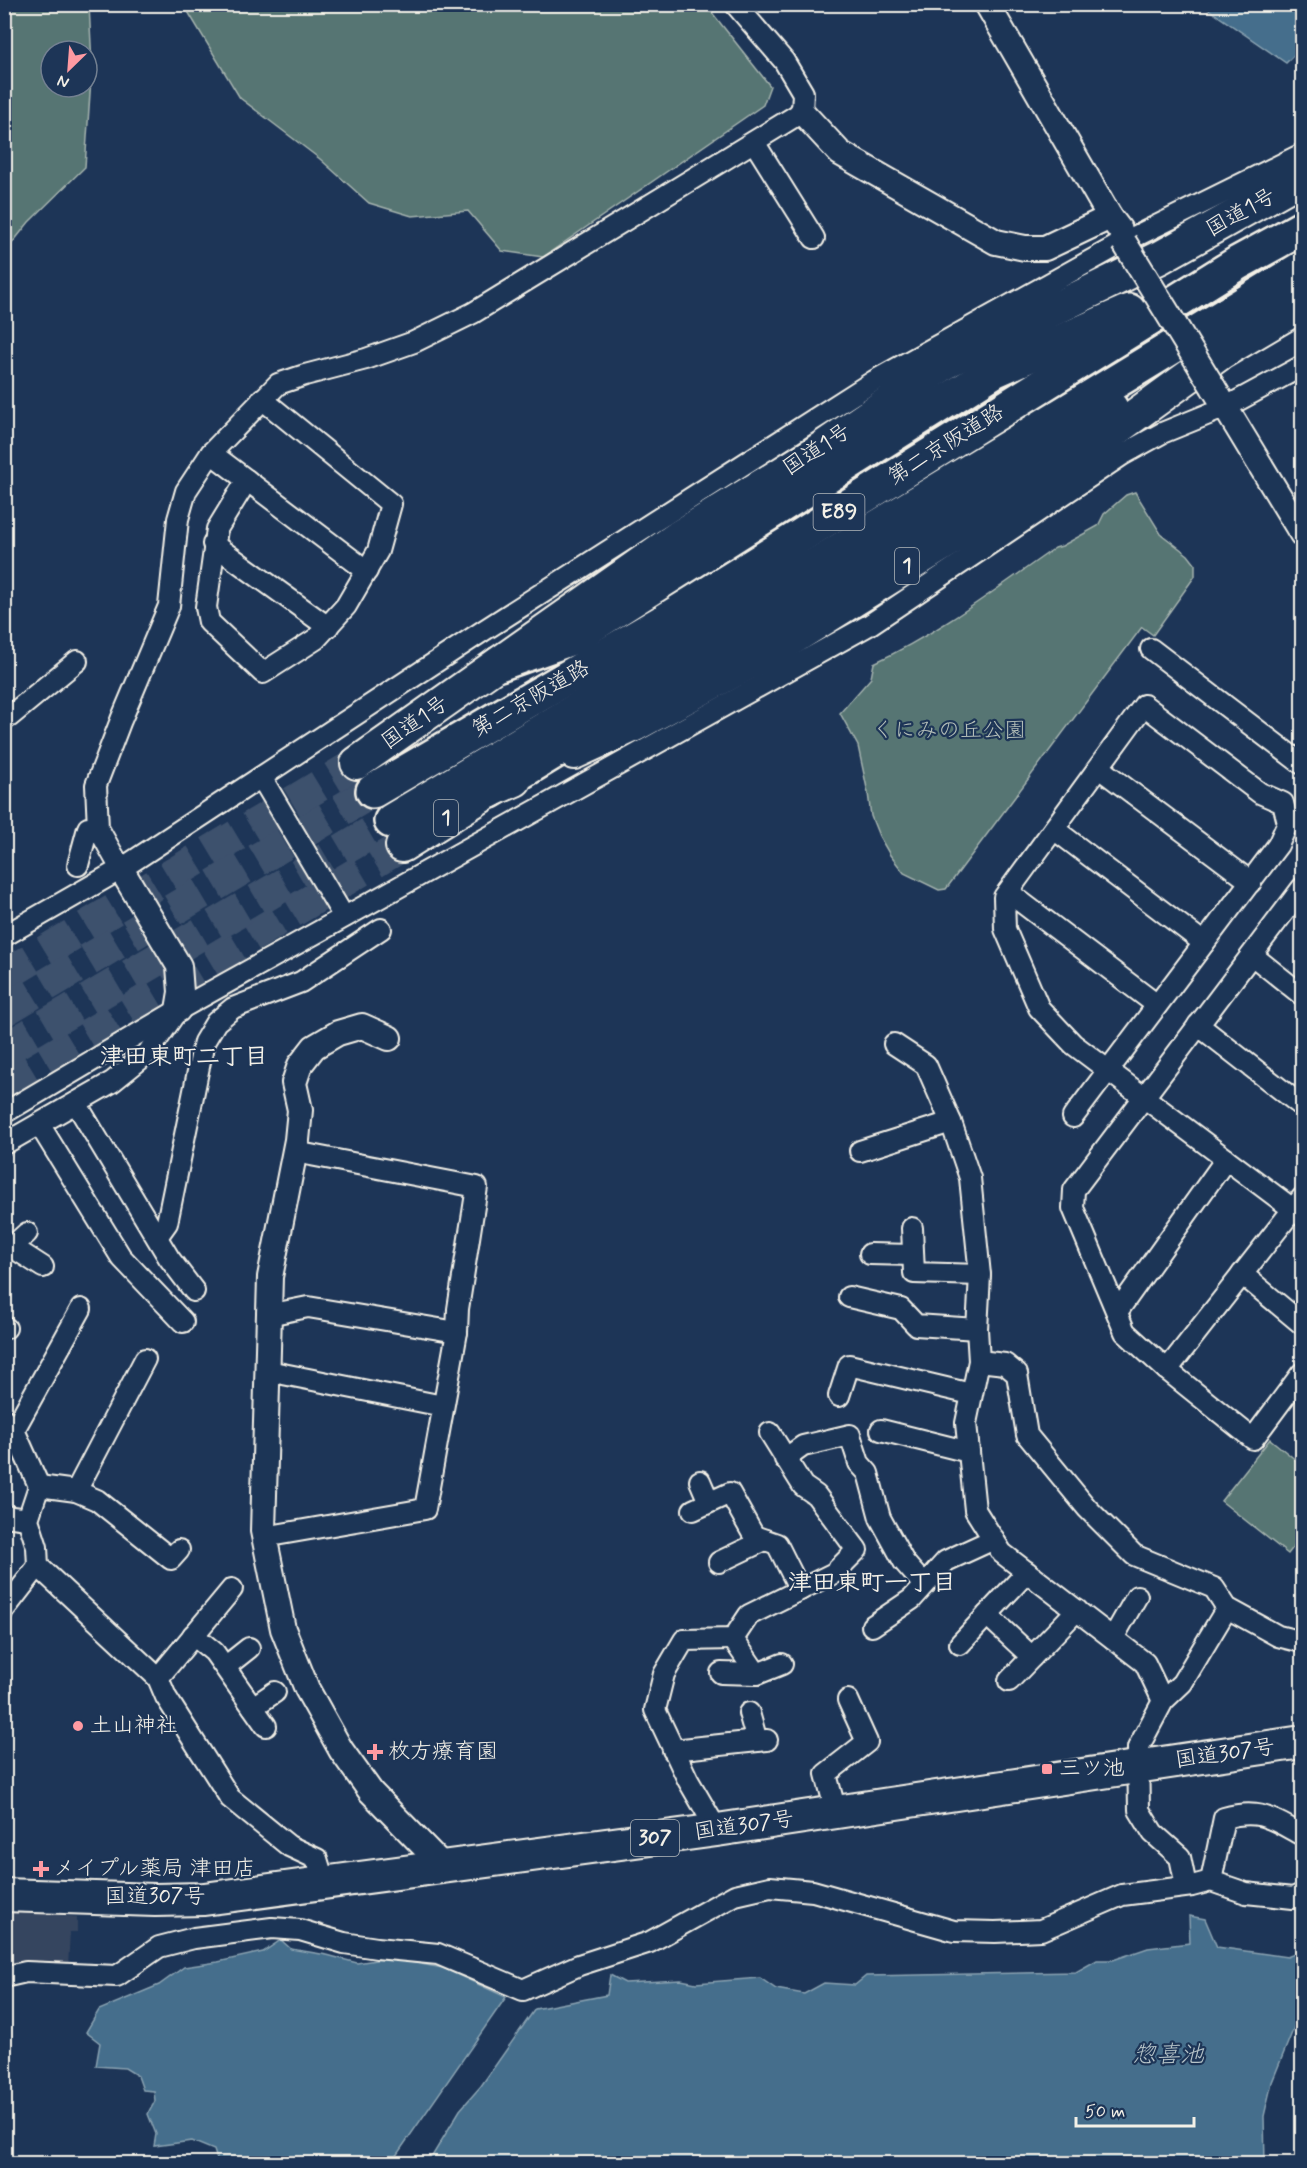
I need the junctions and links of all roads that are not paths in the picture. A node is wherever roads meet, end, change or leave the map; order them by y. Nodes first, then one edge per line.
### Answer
1 (735, 4) edge
2 (987, 4) edge
3 (802, 112) junction
4 (754, 142) junction
5 (1302, 154) edge
6 (1302, 178) edge
7 (1110, 217) junction
8 (1302, 228) edge
9 (814, 238) dead end
10 (1124, 242) junction
11 (1238, 263) junction
12 (1295, 285) edge
13 (1302, 366) edge
14 (1220, 397) junction
15 (262, 399) junction
16 (211, 453) junction
17 (247, 480) junction
18 (1302, 534) edge
19 (213, 544) junction
20 (367, 571) junction
21 (328, 627) junction
22 (1151, 650) dead end
23 (77, 661) dead end
24 (500, 664) junction
25 (4, 717) edge
26 (357, 763) tunnel mouth
27 (1302, 764) edge
28 (1098, 768) junction
29 (261, 777) junction
30 (373, 791) tunnel mouth
31 (490, 791) joint
32 (98, 828) junction
33 (1054, 829) junction
34 (396, 833) joint
35 (78, 865) dead end
36 (121, 869) junction
37 (1251, 882) junction
38 (1302, 888) edge
39 (1008, 891) junction
40 (344, 917) junction
41 (381, 929) dead end
42 (4, 936) edge
43 (1204, 943) junction
44 (1252, 955) junction
45 (1302, 995) edge
46 (1157, 1005) junction
47 (177, 1010) junction
48 (1198, 1025) junction
49 (389, 1038) dead end
50 (894, 1044) dead end
51 (1108, 1070) junction
52 (1144, 1098) junction
53 (76, 1103) junction
54 (1302, 1106) edge
55 (4, 1113) edge
56 (1072, 1117) dead end
57 (951, 1122) junction
58 (39, 1125) junction
59 (4, 1144) edge
60 (860, 1151) dead end
61 (295, 1152) junction
62 (1226, 1159) junction
63 (1300, 1208) edge
64 (912, 1228) dead end
65 (27, 1233) dead end
66 (157, 1237) junction
67 (8, 1251) edge
68 (870, 1254) dead end
69 (913, 1255) junction
70 (169, 1258) junction
71 (43, 1268) dead end
72 (1242, 1274) junction
73 (980, 1275) junction
74 (148, 1285) junction
75 (194, 1291) dead end
76 (849, 1297) dead end
77 (81, 1309) dead end
78 (1117, 1312) junction
79 (268, 1315) junction
80 (183, 1322) dead end
81 (1302, 1324) edge
82 (976, 1329) junction
83 (457, 1332) junction
84 (145, 1359) dead end
85 (979, 1361) junction
86 (1167, 1370) junction
87 (267, 1371) junction
88 (1302, 1372) edge
89 (971, 1394) junction
90 (839, 1396) dead end
91 (443, 1406) junction
92 (9, 1424) edge
93 (881, 1430) dead end
94 (770, 1433) dead end
95 (969, 1452) junction
96 (785, 1459) junction
97 (700, 1481) dead end
98 (39, 1486) junction
99 (76, 1491) junction
100 (4, 1516) edge
101 (28, 1519) junction
102 (264, 1537) junction
103 (994, 1539) junction
104 (765, 1540) junction
105 (179, 1550) dead end
106 (719, 1562) dead end
107 (38, 1566) junction
108 (1027, 1572) junction
109 (924, 1585) junction
110 (232, 1589) dead end
111 (800, 1590) junction
112 (1137, 1596) dead end
113 (1227, 1608) junction
114 (4, 1610) edge
115 (1077, 1610) junction
116 (987, 1615) junction
117 (872, 1626) dead end
118 (193, 1635) junction
119 (1113, 1638) junction
120 (733, 1639) junction
121 (1302, 1642) edge
122 (960, 1644) dead end
123 (249, 1648) dead end
124 (1032, 1657) junction
125 (782, 1664) dead end
126 (225, 1667) junction
127 (721, 1673) dead end
128 (757, 1674) junction
129 (158, 1678) junction
130 (1010, 1681) dead end
131 (275, 1692) dead end
132 (848, 1700) dead end
133 (1163, 1701) junction
134 (253, 1707) junction
135 (749, 1713) dead end
136 (266, 1726) dead end
137 (1302, 1742) edge
138 (673, 1750) junction
139 (1139, 1767) junction
140 (836, 1812) junction
141 (717, 1830) junction
142 (1302, 1835) edge
143 (443, 1866) junction
144 (1211, 1881) junction
145 (324, 1882) junction
146 (1186, 1886) junction
147 (1302, 1894) edge
148 (4, 1895) edge
149 (4, 1977) edge

1 - 3 street
2 - 7 street
3 - 4 street
3 - 7 street
4 - 9 street
4 - 15 street
5 - 10 street
6 - 24 highway, 国道1号
7 - 10 street
8 - 11 highway, 第二京阪道路 / E89
10 - 14 street, bridge
10 - 29 street
11 - 24 highway
11 - 30 highway, 第二京阪道路 / E89
12 - 31 highway
12 - 34 highway, 第二京阪道路 / E89
13 - 14 street
14 - 18 street
14 - 40 street
15 - 16 street
15 - 20 street
16 - 17 street
16 - 32 street
17 - 19 street
17 - 20 street
19 - 21 street
19 - 21 street
20 - 21 street
22 - 27 street
23 - 25 street
24 - 26 highway, 国道1号
28 - 33 street
28 - 37 street
28 - 37 street
29 - 36 street
29 - 40 street
31 - 34 highway, 1
32 - 35 street
32 - 36 street
33 - 39 street
33 - 43 street
36 - 42 street
36 - 47 street
37 - 43 street
38 - 44 street
39 - 46 street
39 - 51 street
40 - 47 street
41 - 66 street
43 - 46 street
44 - 45 street
44 - 48 street
46 - 51 street
47 - 53 street
47 - 55 street
48 - 52 street
48 - 54 street
49 - 61 street
50 - 57 street
51 - 52 street
51 - 56 street
52 - 62 street
52 - 78 street
53 - 58 street
53 - 66 street
57 - 60 street
57 - 73 street
58 - 59 street
58 - 74 street
61 - 79 street
61 - 83 street
62 - 63 street
62 - 78 street
63 - 72 street
64 - 69 street
65 - 67 street
66 - 70 street
67 - 71 street
68 - 69 street
69 - 73 street
70 - 74 street
70 - 75 street
72 - 81 street
72 - 86 street
73 - 82 street
74 - 80 street
76 - 82 street
77 - 92 street
78 - 86 street
79 - 83 street
79 - 87 street
82 - 85 street
83 - 91 street
84 - 99 street
85 - 89 street
85 - 113 street
86 - 88 street
87 - 91 street
87 - 102 street
89 - 90 street
89 - 95 street
91 - 102 street
92 - 98 street
93 - 95 street
94 - 96 street
95 - 103 street
96 - 109 street
96 - 111 street
97 - 104 street
98 - 99 street
98 - 101 street
99 - 105 street
100 - 101 street
101 - 107 street
102 - 143 street
103 - 108 street
103 - 109 street
104 - 106 street
104 - 111 street
107 - 114 street
107 - 129 street
108 - 115 street
108 - 116 street
109 - 117 street
110 - 118 street
111 - 120 street
112 - 119 street
113 - 121 street
113 - 133 street
115 - 119 street
115 - 124 street
116 - 122 street
116 - 124 street
118 - 126 street
118 - 129 street
119 - 133 street
120 - 128 street
120 - 138 street
123 - 126 street
124 - 130 street
125 - 128 street
126 - 134 street
127 - 128 street
129 - 145 street
131 - 134 street
132 - 140 street
133 - 139 street
134 - 136 street
135 - 138 street
137 - 139 highway, 国道307号 / 307
138 - 141 street
139 - 140 highway, 国道307号 / 307
139 - 146 street
140 - 141 highway, 国道307号 / 307
141 - 143 highway, 国道307号 / 307
142 - 144 street
143 - 145 highway, 国道307号 / 307
144 - 146 street
144 - 147 street
145 - 148 highway, 国道307号 / 307
146 - 149 street

